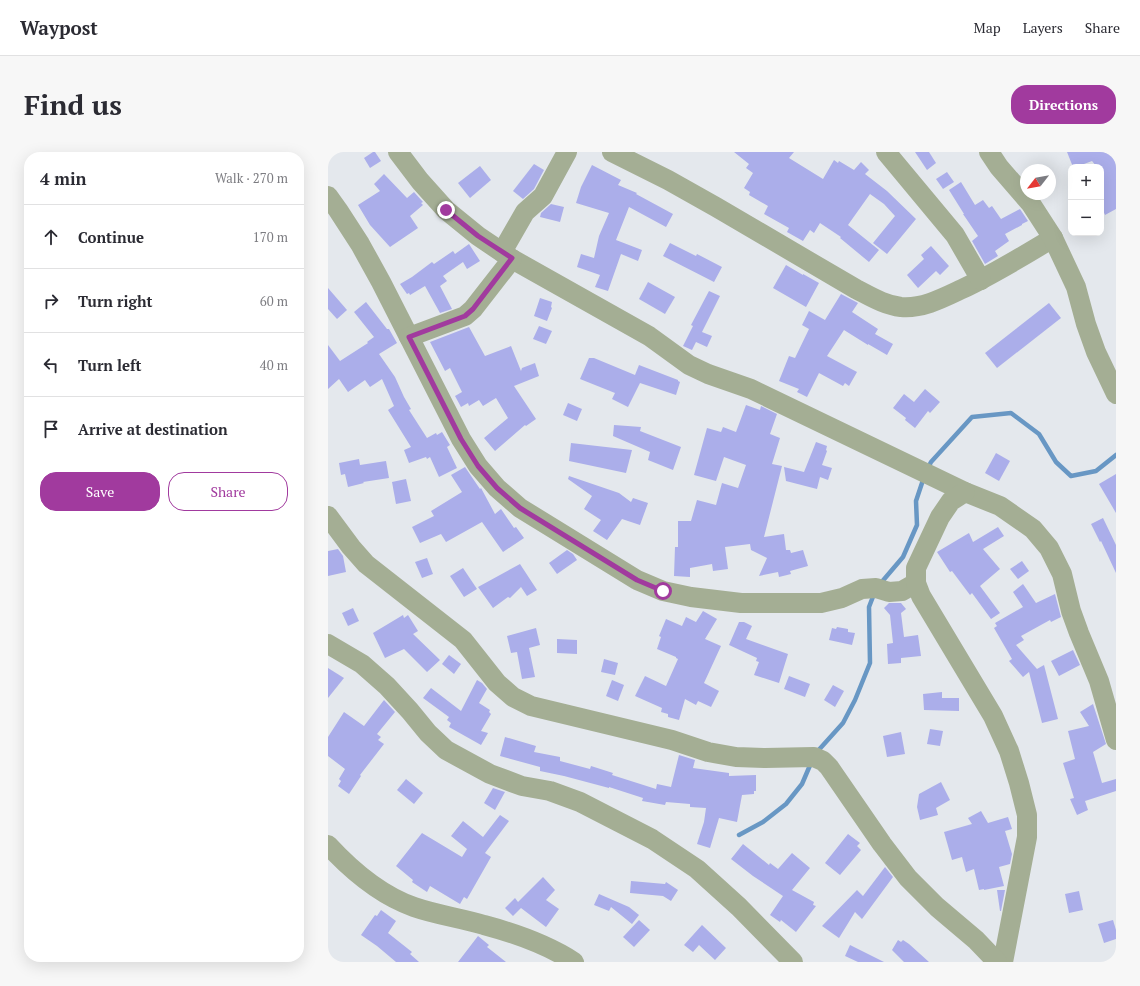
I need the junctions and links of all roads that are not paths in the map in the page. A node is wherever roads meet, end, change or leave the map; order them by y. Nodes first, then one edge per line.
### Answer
1 (398, 152) edge
2 (567, 152) edge
3 (612, 152) edge
4 (886, 152) edge
5 (989, 152) edge
6 (328, 196) edge
7 (1053, 238) junction
8 (507, 255) junction
9 (981, 280) junction
10 (409, 337) junction
11 (1116, 394) edge
12 (965, 492) junction
13 (328, 516) edge
14 (916, 583) junction
15 (328, 644) edge
16 (1116, 740) edge
17 (328, 845) edge
18 (574, 962) edge
19 (792, 962) edge
20 (997, 962) edge
21 (1003, 962) edge

1 - 8 street
2 - 8 street
3 - 9 street
4 - 9 street
5 - 7 street
6 - 10 street
7 - 9 street
7 - 11 street
8 - 10 street
8 - 12 street
10 - 14 street
12 - 14 street
12 - 16 street
13 - 20 street
14 - 21 street
15 - 19 street
17 - 18 street

